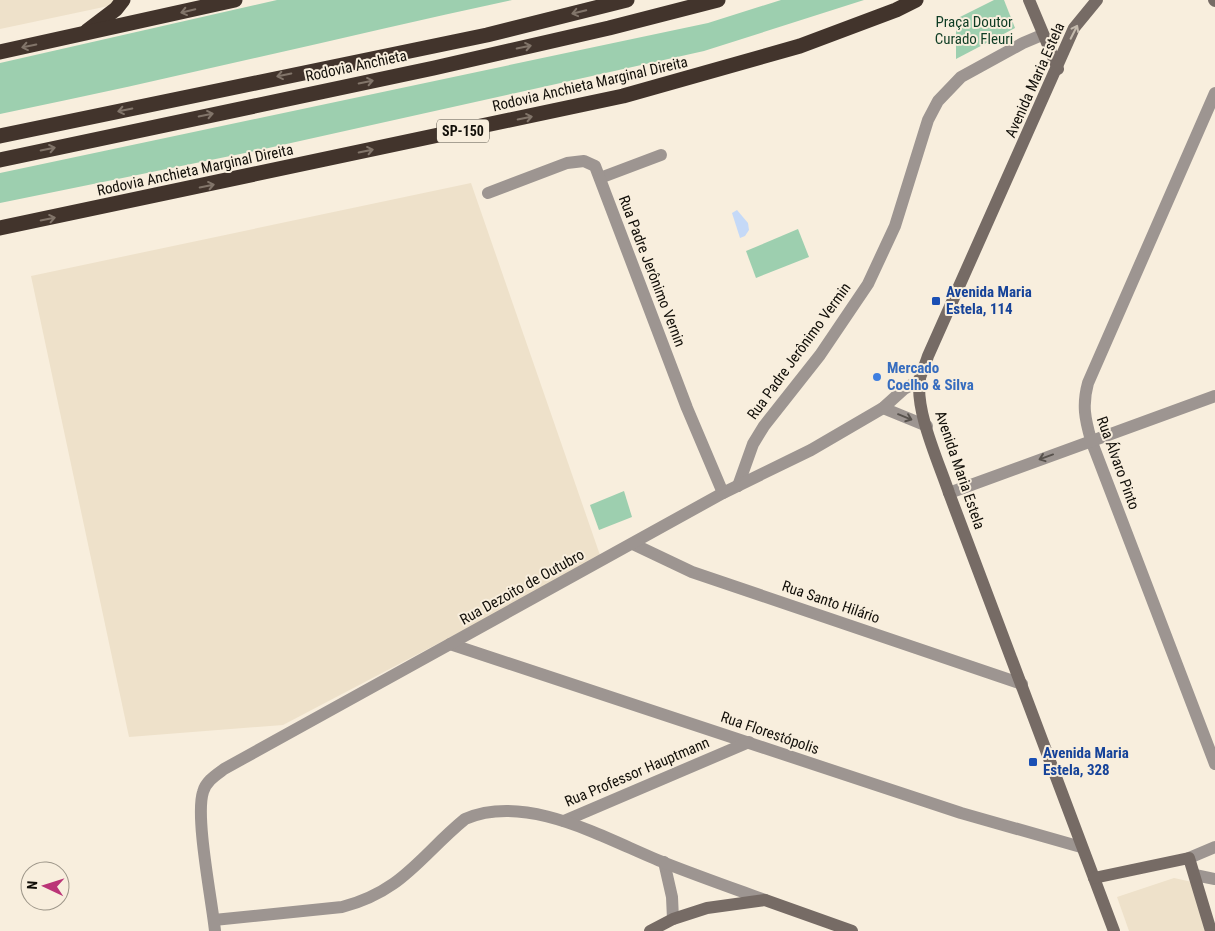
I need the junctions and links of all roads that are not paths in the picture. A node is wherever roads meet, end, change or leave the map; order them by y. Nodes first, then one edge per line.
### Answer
1 (123, 0) edge
2 (235, 0) edge
3 (627, 0) edge
4 (718, 0) edge
5 (916, 0) edge
6 (1029, 0) edge
7 (1097, 0) edge
8 (82, 34) junction
9 (1042, 35) junction
10 (0, 52) edge
11 (1058, 69) junction
12 (1215, 93) edge
13 (0, 136) edge
14 (661, 155) dead end
15 (0, 160) edge
16 (600, 178) junction
17 (488, 193) dead end
18 (0, 228) edge
19 (920, 380) junction
20 (1215, 396) edge
21 (883, 408) junction
22 (927, 426) junction
23 (1091, 440) junction
24 (738, 486) junction
25 (723, 493) junction
26 (949, 493) junction
27 (633, 544) junction
28 (450, 644) junction
29 (1022, 684) junction
30 (749, 742) junction
31 (1215, 764) edge
32 (564, 820) junction
33 (1081, 847) junction
34 (1215, 847) edge
35 (1189, 858) junction
36 (664, 862) junction
37 (1195, 875) junction
38 (1094, 878) junction
39 (1215, 879) edge
40 (765, 900) junction
41 (666, 924) edge
42 (215, 926) edge
43 (650, 931) edge
44 (852, 931) edge
45 (1114, 931) edge
46 (1211, 931) edge

1 - 8 highway
2 -> 8 highway
3 -> 13 highway, Rodovia Anchieta
15 -> 4 highway, Rodovia Anchieta
18 -> 5 highway, Rodovia Anchieta Marginal Direita / SP-150
6 - 9 street
11 -> 7 street, Avenida Maria Estela
8 -> 10 highway
9 - 11 street
9 - 24 street, Rua Padre Jerônimo Vermin
11 - 19 street, Avenida Maria Estela
12 - 23 street, Rua Álvaro Pinto
14 - 16 street
16 - 17 street, Rua Padre Jerônimo Vernin
16 - 25 street, Rua Padre Jerônimo Vernin
19 - 21 street, Rua Dezoito de Outubro
19 - 22 street, Avenida Maria Estela
20 - 23 street
21 -> 22 street
21 - 24 street, Rua Dezoito de Outubro
22 - 26 street, Avenida Maria Estela
23 -> 26 street
23 - 31 street, Rua Álvaro Pinto
24 - 25 street, Rua Dezoito de Outubro
25 - 27 street, Rua Dezoito de Outubro
26 - 29 street, Avenida Maria Estela
27 - 28 street, Rua Dezoito de Outubro
27 - 29 street, Rua Santo Hilário
28 - 30 street, Rua Florestópolis
28 - 42 street, Rua Dezoito de Outubro
29 - 33 street, Avenida Maria Estela
30 - 32 street, Rua Professor Hauptmann
30 - 33 street, Rua Florestópolis
32 - 36 street
32 - 42 street
33 - 38 street, Avenida Maria Estela
34 - 35 street
35 - 37 street
35 - 38 street
36 - 40 street
36 - 41 street
37 - 39 street
37 - 46 street
38 - 45 street, Avenida Maria Estela
40 - 41 street
40 - 44 street
41 - 43 street

